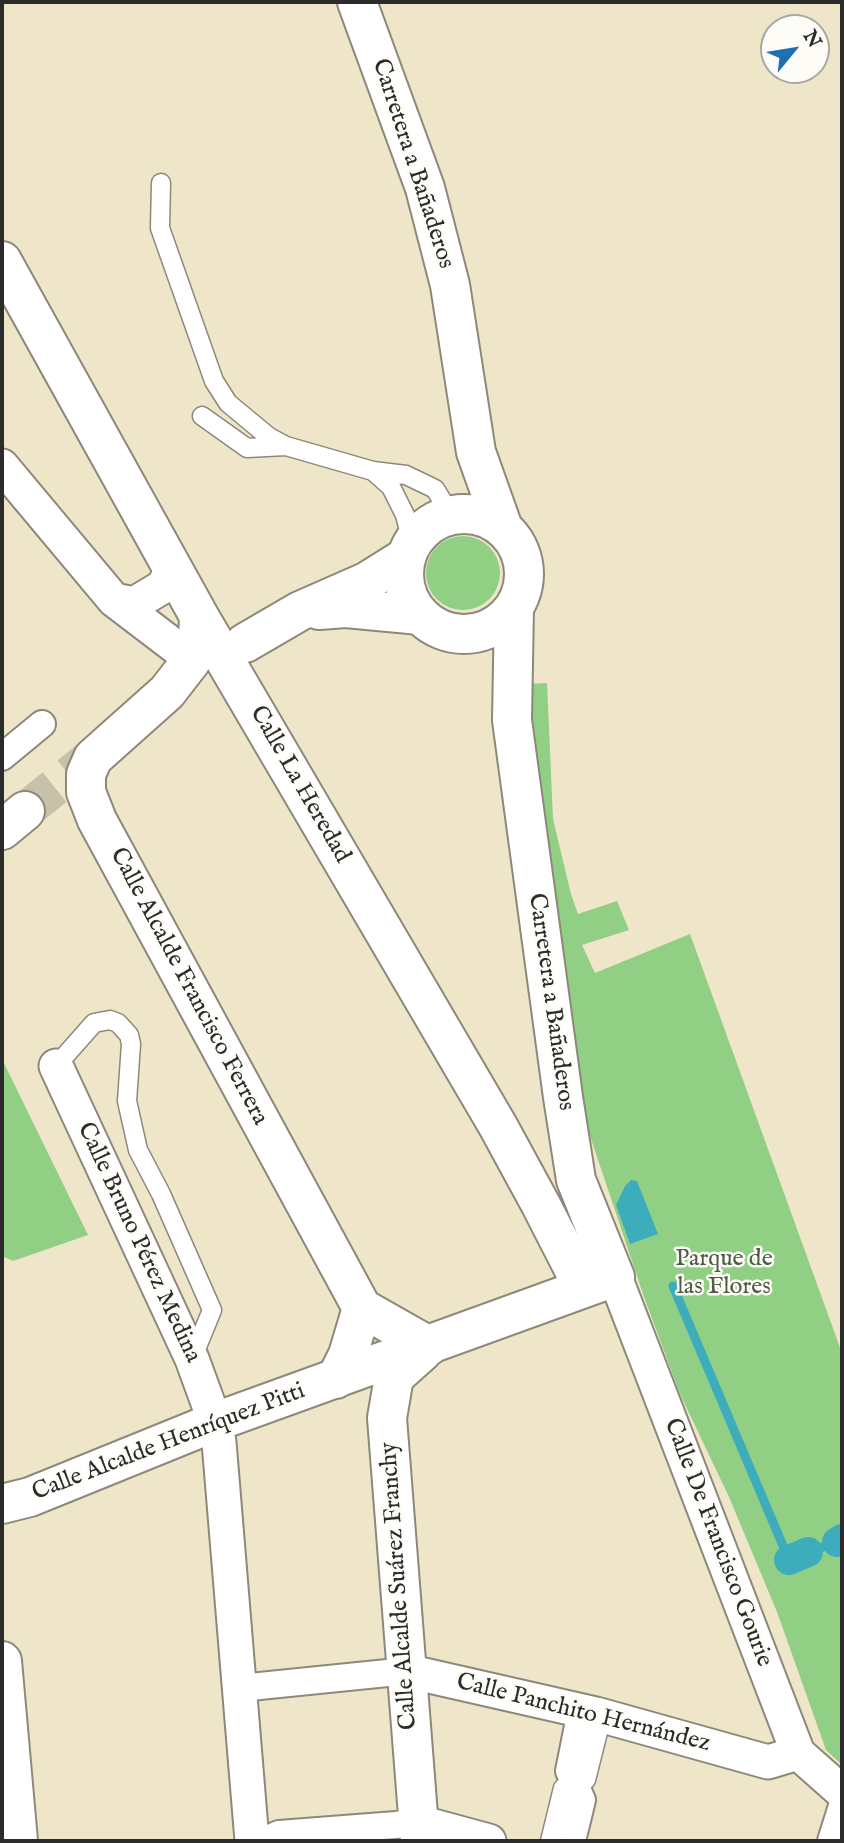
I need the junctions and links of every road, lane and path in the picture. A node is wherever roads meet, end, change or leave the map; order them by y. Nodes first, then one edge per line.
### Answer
1 (357, 2) edge
2 (161, 183) dead end
3 (8, 272) edge
4 (202, 416) dead end
5 (286, 446) junction
6 (475, 452) junction
7 (2, 466) edge
8 (373, 471) junction
9 (454, 515) junction
10 (503, 528) junction
11 (409, 550) junction
12 (173, 566) junction
13 (114, 600) junction
14 (514, 608) junction
15 (300, 611) junction
16 (420, 615) junction
17 (200, 616) junction
18 (467, 634) junction
19 (245, 643) dead end
20 (191, 662) junction
21 (512, 720) junction
22 (261, 721) junction
23 (42, 724) dead end
24 (2, 757) edge
25 (56, 1066) joint
26 (599, 1282) junction
27 (362, 1308) junction
28 (429, 1346) junction
29 (192, 1359) junction
30 (336, 1379) junction
31 (387, 1418) junction
32 (215, 1422) junction
33 (2, 1504) edge
34 (2, 1661) edge
35 (407, 1671) junction
36 (240, 1688) junction
37 (591, 1713) junction
38 (5, 1737) edge
39 (798, 1753) junction
40 (586, 1780) dead end
41 (563, 1788) dead end
42 (842, 1792) edge
43 (842, 1806) edge
44 (419, 1831) edge
45 (18, 1841) edge
46 (252, 1841) edge
47 (263, 1841) edge
48 (489, 1841) edge
49 (550, 1841) edge
50 (572, 1841) edge
51 (831, 1841) edge

1 - 6 main road, Carretera a Bañaderos
2 - 5 lane
3 - 12 main road, Calle La Heredad
4 - 5 lane
5 - 8 lane
6 - 9 main road, Carretera a Bañaderos
6 - 10 main road, Carretera a Bañaderos
7 - 13 street
8 - 9 lane
8 - 11 lane
9 - 10 main road
9 - 11 main road
10 - 14 main road
11 - 15 main road
11 - 16 main road
12 - 13 street
12 - 17 main road, Calle La Heredad
13 - 20 street
14 - 18 main road
14 - 21 main road, Carretera a Bañaderos
15 - 16 main road
15 - 19 main road
16 - 18 main road
17 - 20 main road, Calle Alcalde Francisco Ferrera
17 - 22 main road, Calle La Heredad
18 - 21 main road, Carretera a Bañaderos
20 - 22 main road
20 - 27 main road, Calle Alcalde Francisco Ferrera
21 - 26 main road, Carretera a Bañaderos
22 - 26 main road, Calle La Heredad
23 - 24 street
25 - 29 street, Calle Bruno Pérez Medina
25 - 29 lane
26 - 28 main road, Calle Alcalde Henríquez Pitti
26 - 39 street, Calle De Francisco Gourie
27 - 28 main road
27 - 30 main road
28 - 30 main road, Calle Alcalde Henríquez Pitti
28 - 31 main road, Calle Alcalde Suárez Franchy
29 - 32 street, Calle Bruno Pérez Medina
30 - 31 main road
30 - 32 main road, Calle Alcalde Henríquez Pitti
31 - 35 main road, Calle Alcalde Suárez Franchy
32 - 33 main road, Calle Alcalde Henríquez Pitti
32 - 36 street, Calle Bruno Pérez Medina
34 - 38 main road
35 - 36 street, Calle Panchito Hernández
35 - 37 street, Calle Panchito Hernández
35 - 44 main road, Calle Alcalde Suárez Franchy
36 - 46 street, Calle Bruno Pérez Medina
37 - 39 street, Calle Panchito Hernández
37 - 40 lane
37 - 50 street
38 - 45 main road
39 - 42 street, Calle De Francisco Gourie
41 - 49 lane
43 - 51 street
44 - 47 street
44 - 48 street

